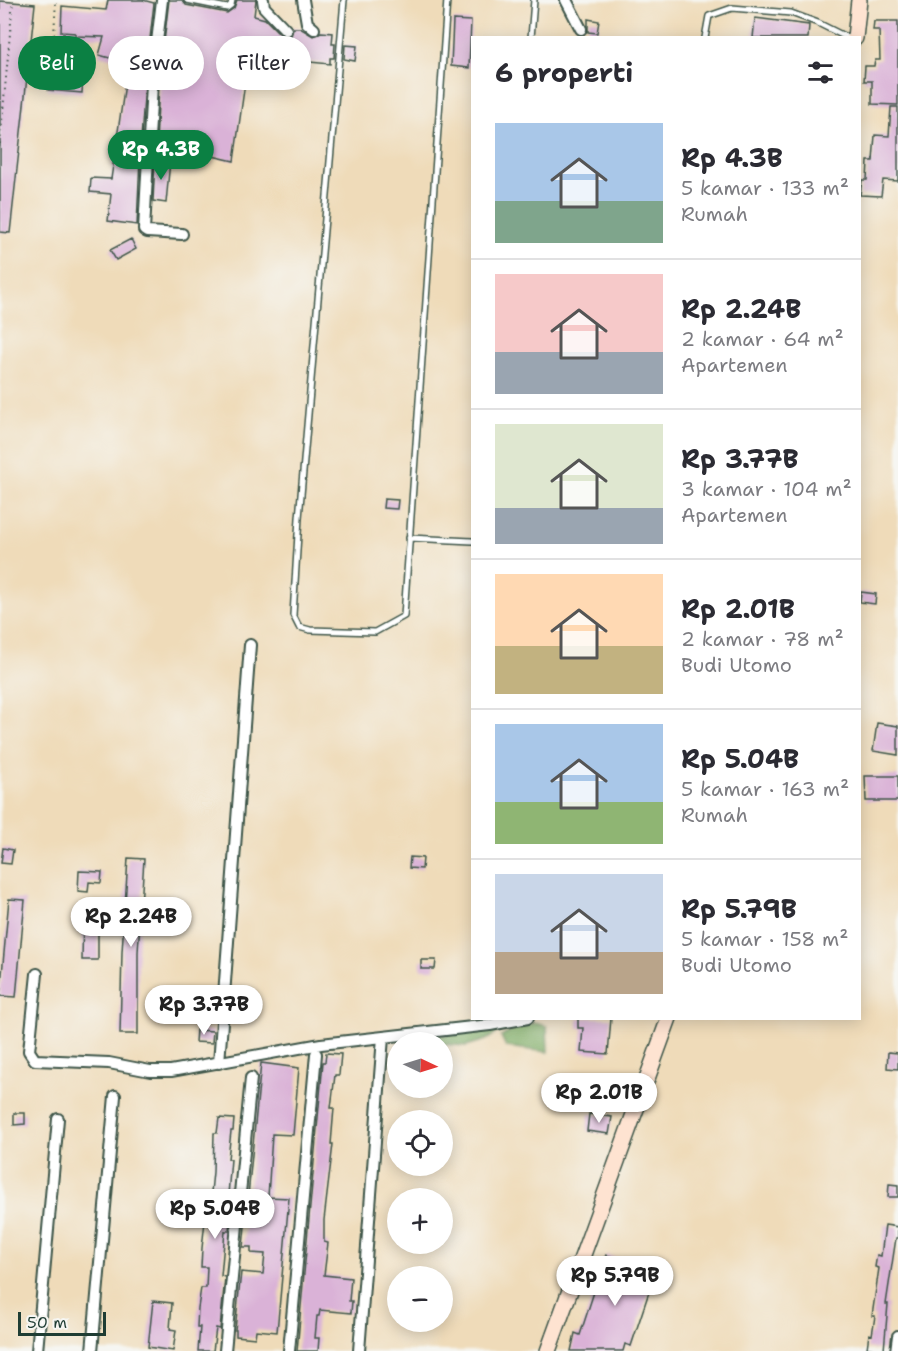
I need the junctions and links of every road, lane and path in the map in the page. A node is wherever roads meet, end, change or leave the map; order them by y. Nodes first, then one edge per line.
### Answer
1 (13, 0) edge
2 (56, 0) edge
3 (162, 0) edge
4 (187, 0) edge
5 (232, 0) edge
6 (263, 0) edge
7 (303, 0) edge
8 (344, 0) edge
9 (447, 0) edge
10 (534, 0) edge
11 (566, 0) edge
12 (859, 3) edge
13 (581, 28) dead end
14 (314, 29) dead end
15 (286, 30) dead end
16 (54, 35) dead end
17 (531, 36) edge
18 (705, 36) edge
19 (844, 36) edge
20 (855, 36) edge
21 (0, 144) edge
22 (182, 234) dead end
23 (409, 538) junction
24 (471, 541) edge
25 (250, 645) dead end
26 (37, 974) dead end
27 (517, 1020) edge
28 (668, 1020) edge
29 (383, 1037) junction
30 (316, 1054) dead end
31 (219, 1063) junction
32 (251, 1078) dead end
33 (115, 1096) dead end
34 (58, 1119) dead end
35 (898, 1336) edge
36 (37, 1351) edge
37 (92, 1351) edge
38 (225, 1351) edge
39 (289, 1351) edge
40 (359, 1351) edge
41 (548, 1351) edge
42 (896, 1351) edge

1 - 21 path
2 - 16 path
3 - 22 street
4 - 5 lane
6 - 15 street
7 - 14 street
8 - 23 lane
9 - 23 lane
10 - 17 lane
11 - 13 street
12 - 20 street
18 - 19 lane
23 - 24 lane
25 - 31 street
26 - 31 street
27 - 29 street
28 - 41 street
29 - 31 street
29 - 40 street
30 - 39 street
32 - 38 street
33 - 37 street
34 - 36 street
35 - 42 street

